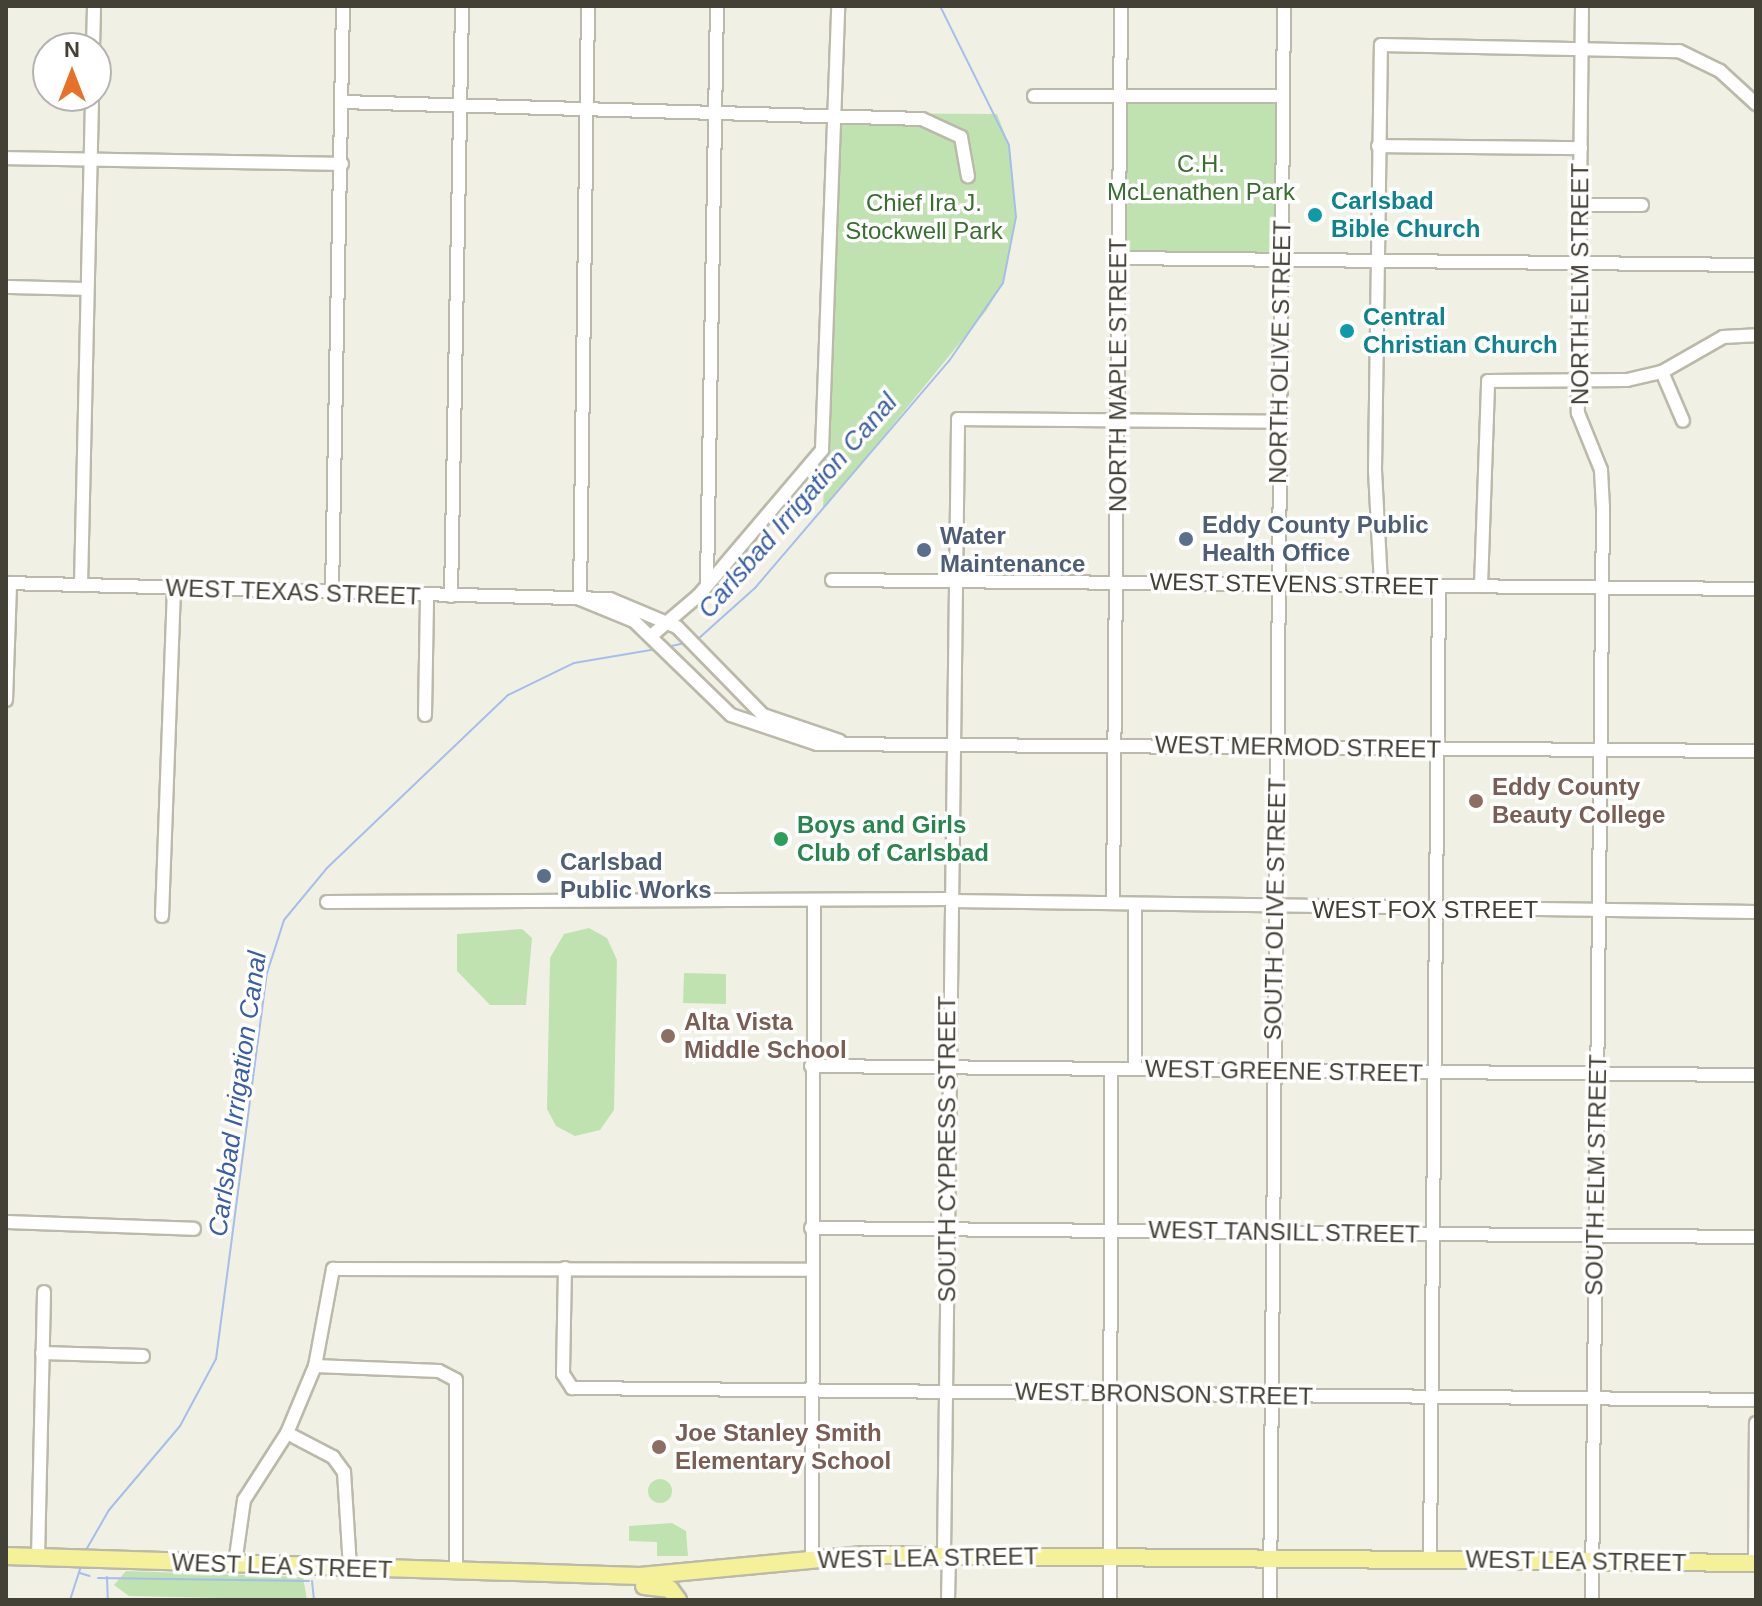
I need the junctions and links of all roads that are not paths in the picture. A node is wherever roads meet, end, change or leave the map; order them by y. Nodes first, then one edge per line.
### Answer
1 (94, 6) edge
2 (343, 6) edge
3 (462, 6) edge
4 (588, 6) edge
5 (717, 6) edge
6 (838, 6) edge
7 (1121, 6) edge
8 (1284, 6) edge
9 (1582, 6) edge
10 (93, 32) edge
11 (1582, 46) junction
12 (1756, 81) edge
13 (1744, 91) junction
14 (1034, 96) dead end
15 (1283, 96) junction
16 (1120, 97) junction
17 (342, 102) junction
18 (459, 104) junction
19 (1756, 104) edge
20 (587, 109) junction
21 (716, 111) junction
22 (91, 112) edge
23 (836, 113) junction
24 (1378, 146) junction
25 (1581, 148) junction
26 (6, 158) edge
27 (90, 159) junction
28 (342, 164) junction
29 (968, 176) dead end
30 (1581, 205) junction
31 (1642, 205) dead end
32 (1118, 258) junction
33 (1281, 259) junction
34 (1378, 261) junction
35 (1580, 263) junction
36 (1756, 265) edge
37 (6, 287) edge
38 (87, 289) junction
39 (1756, 335) edge
40 (1662, 372) junction
41 (1578, 380) junction
42 (1117, 421) junction
43 (1683, 421) dead end
44 (1279, 422) junction
45 (832, 580) dead end
46 (956, 581) junction
47 (1116, 582) junction
48 (8, 583) edge
49 (707, 583) junction
50 (81, 585) junction
51 (1277, 585) junction
52 (1381, 585) junction
53 (1439, 586) junction
54 (1481, 586) junction
55 (1602, 586) junction
56 (174, 588) junction
57 (1756, 589) edge
58 (332, 593) junction
59 (427, 596) junction
60 (451, 596) junction
61 (580, 599) junction
62 (672, 624) junction
63 (651, 636) junction
64 (6, 700) edge
65 (425, 715) dead end
66 (840, 741) junction
67 (951, 743) junction
68 (1114, 745) junction
69 (1277, 746) junction
70 (1438, 748) junction
71 (1599, 750) junction
72 (1756, 751) edge
73 (951, 900) junction
74 (327, 902) dead end
75 (1113, 903) junction
76 (814, 904) junction
77 (1135, 905) junction
78 (1276, 909) junction
79 (1436, 909) junction
80 (1599, 911) junction
81 (1756, 912) edge
82 (162, 916) dead end
83 (811, 1066) junction
84 (948, 1067) junction
85 (1111, 1069) junction
86 (1135, 1069) junction
87 (1273, 1070) junction
88 (1435, 1072) junction
89 (1597, 1073) junction
90 (1756, 1075) edge
91 (6, 1222) edge
92 (811, 1228) junction
93 (194, 1229) dead end
94 (947, 1229) junction
95 (1109, 1231) junction
96 (1271, 1232) junction
97 (1434, 1234) junction
98 (1596, 1236) junction
99 (1756, 1237) edge
100 (565, 1268) junction
101 (812, 1270) junction
102 (44, 1292) dead end
103 (42, 1353) junction
104 (143, 1356) dead end
105 (315, 1366) junction
106 (812, 1392) junction
107 (946, 1392) junction
108 (1108, 1394) junction
109 (1270, 1396) junction
110 (1433, 1396) junction
111 (1594, 1399) junction
112 (1756, 1400) edge
113 (1756, 1423) edge
114 (287, 1433) junction
115 (946, 1555) junction
116 (1109, 1555) junction
117 (6, 1556) edge
118 (38, 1558) junction
119 (1270, 1558) junction
120 (1430, 1559) junction
121 (812, 1560) junction
122 (1593, 1561) junction
123 (1756, 1563) edge
124 (235, 1564) junction
125 (350, 1568) junction
126 (456, 1572) junction
127 (573, 1575) junction
128 (678, 1600) edge
129 (948, 1600) edge
130 (1110, 1600) edge
131 (1270, 1600) edge
132 (1592, 1600) edge

1 - 10 street
2 - 17 street
3 - 18 street
4 - 20 street
5 - 21 street
6 - 23 street
7 - 16 street, NORTH MAPLE STREET
8 - 15 street, NORTH OLIVE STREET
9 - 11 street, NORTH ELM STREET
11 - 13 street
11 - 24 street
11 - 25 street, NORTH ELM STREET
12 - 13 street
13 - 19 street
14 - 16 street
15 - 16 street
15 - 33 street, NORTH OLIVE STREET
16 - 32 street, NORTH MAPLE STREET
17 - 18 street
17 - 28 street
18 - 20 street
18 - 60 street
20 - 21 street
20 - 61 street
21 - 23 street
21 - 49 street
22 - 27 street
23 - 29 street
23 - 49 street
24 - 25 street
24 - 34 street
25 - 30 street, NORTH ELM STREET
26 - 27 street
27 - 28 street
27 - 38 street
28 - 58 street
30 - 31 street
30 - 35 street, NORTH ELM STREET
32 - 33 street
32 - 42 street, NORTH MAPLE STREET
33 - 34 street
33 - 44 street, NORTH OLIVE STREET
34 - 35 street
34 - 52 street
35 - 36 street
35 - 41 street, NORTH ELM STREET
37 - 38 street
38 - 50 street
39 - 40 street
40 - 41 street
40 - 43 street
41 - 54 street
41 - 55 street, NORTH ELM STREET
42 - 44 street
42 - 46 street, SOUTH CYPRESS STREET
42 - 47 street, NORTH MAPLE STREET
44 - 51 street, NORTH OLIVE STREET
45 - 46 street, WEST STEVENS STREET
46 - 47 street, WEST STEVENS STREET
46 - 67 street, SOUTH CYPRESS STREET
47 - 51 street, WEST STEVENS STREET
47 - 68 street, NORTH MAPLE STREET
48 - 50 street, WEST TEXAS STREET
48 - 64 street
49 - 62 street
50 - 56 street, WEST TEXAS STREET
51 - 52 street, WEST STEVENS STREET
51 - 69 street, NORTH OLIVE STREET
52 - 53 street, WEST STEVENS STREET
53 - 54 street, WEST STEVENS STREET
53 - 70 street
54 - 55 street, WEST STEVENS STREET
55 - 57 street, WEST STEVENS STREET
55 - 71 street, NORTH ELM STREET
56 - 58 street, WEST TEXAS STREET
56 - 82 street
58 - 59 street, WEST TEXAS STREET
59 - 60 street, WEST TEXAS STREET
59 - 65 street
60 - 61 street, WEST TEXAS STREET
61 - 62 street, WEST TEXAS STREET
61 - 63 street, WEST TEXAS STREET
62 - 63 street
62 - 66 street, WEST TEXAS STREET
63 - 66 street, WEST TEXAS STREET
66 - 67 street, WEST MERMOD STREET
67 - 68 street, WEST MERMOD STREET
67 - 73 street, SOUTH CYPRESS STREET
68 - 69 street, WEST MERMOD STREET
68 - 75 street, NORTH MAPLE STREET
69 - 70 street, WEST MERMOD STREET
69 - 78 street, SOUTH OLIVE STREET
70 - 71 street, WEST MERMOD STREET
70 - 79 street
71 - 72 street, WEST MERMOD STREET
71 - 80 street, SOUTH ELM STREET
73 - 75 street, WEST FOX STREET
73 - 76 street, WEST FOX STREET
73 - 84 street, SOUTH CYPRESS STREET
74 - 76 street, WEST FOX STREET
75 - 77 street, WEST FOX STREET
76 - 83 street
77 - 78 street, WEST FOX STREET
77 - 86 street
78 - 79 street, WEST FOX STREET
78 - 87 street, SOUTH OLIVE STREET
79 - 80 street, WEST FOX STREET
79 - 88 street
80 - 81 street, WEST FOX STREET
80 - 89 street, SOUTH ELM STREET
83 - 84 street, WEST GREENE STREET
83 - 92 street
84 - 85 street, WEST GREENE STREET
84 - 94 street, SOUTH CYPRESS STREET
85 - 86 street, WEST GREENE STREET
85 - 95 street
86 - 87 street, WEST GREENE STREET
87 - 88 street, WEST GREENE STREET
87 - 96 street, SOUTH OLIVE STREET
88 - 89 street, WEST GREENE STREET
88 - 97 street
89 - 90 street, WEST GREENE STREET
89 - 98 street, SOUTH ELM STREET
91 - 93 street
92 - 94 street, WEST TANSILL STREET
92 - 101 street
94 - 95 street, WEST TANSILL STREET
94 - 107 street, SOUTH CYPRESS STREET
95 - 96 street, WEST TANSILL STREET
95 - 108 street
96 - 97 street, WEST TANSILL STREET
96 - 109 street, SOUTH OLIVE STREET
97 - 98 street, WEST TANSILL STREET
97 - 110 street
98 - 99 street, WEST TANSILL STREET
98 - 111 street, SOUTH ELM STREET
100 - 101 street
100 - 105 street
100 - 106 street, WEST BRONSON STREET
101 - 106 street
102 - 103 street
103 - 104 street
103 - 118 street
105 - 114 street
105 - 126 street
106 - 107 street, WEST BRONSON STREET
106 - 121 street
107 - 108 street, WEST BRONSON STREET
107 - 115 street, SOUTH CYPRESS STREET
108 - 109 street, WEST BRONSON STREET
108 - 116 street
109 - 110 street, WEST BRONSON STREET
109 - 119 street, SOUTH OLIVE STREET
110 - 111 street, WEST BRONSON STREET
110 - 120 street
111 - 112 street, WEST BRONSON STREET
111 - 122 street, SOUTH ELM STREET
113 - 123 street
114 - 124 street
114 - 125 street
115 - 116 main road, WEST LEA STREET
115 - 121 main road, WEST LEA STREET
115 - 129 street, SOUTH CYPRESS STREET
116 - 119 main road, WEST LEA STREET
116 - 130 street
117 - 118 main road, WEST LEA STREET
118 - 124 main road, WEST LEA STREET
119 - 120 main road, WEST LEA STREET
119 - 131 street, SOUTH OLIVE STREET
120 - 122 main road, WEST LEA STREET
121 - 127 main road, WEST LEA STREET
122 - 123 main road, WEST LEA STREET
122 - 132 street, SOUTH ELM STREET
124 - 125 main road, WEST LEA STREET
125 - 126 main road, WEST LEA STREET
126 - 127 main road, WEST LEA STREET
127 - 128 main road

